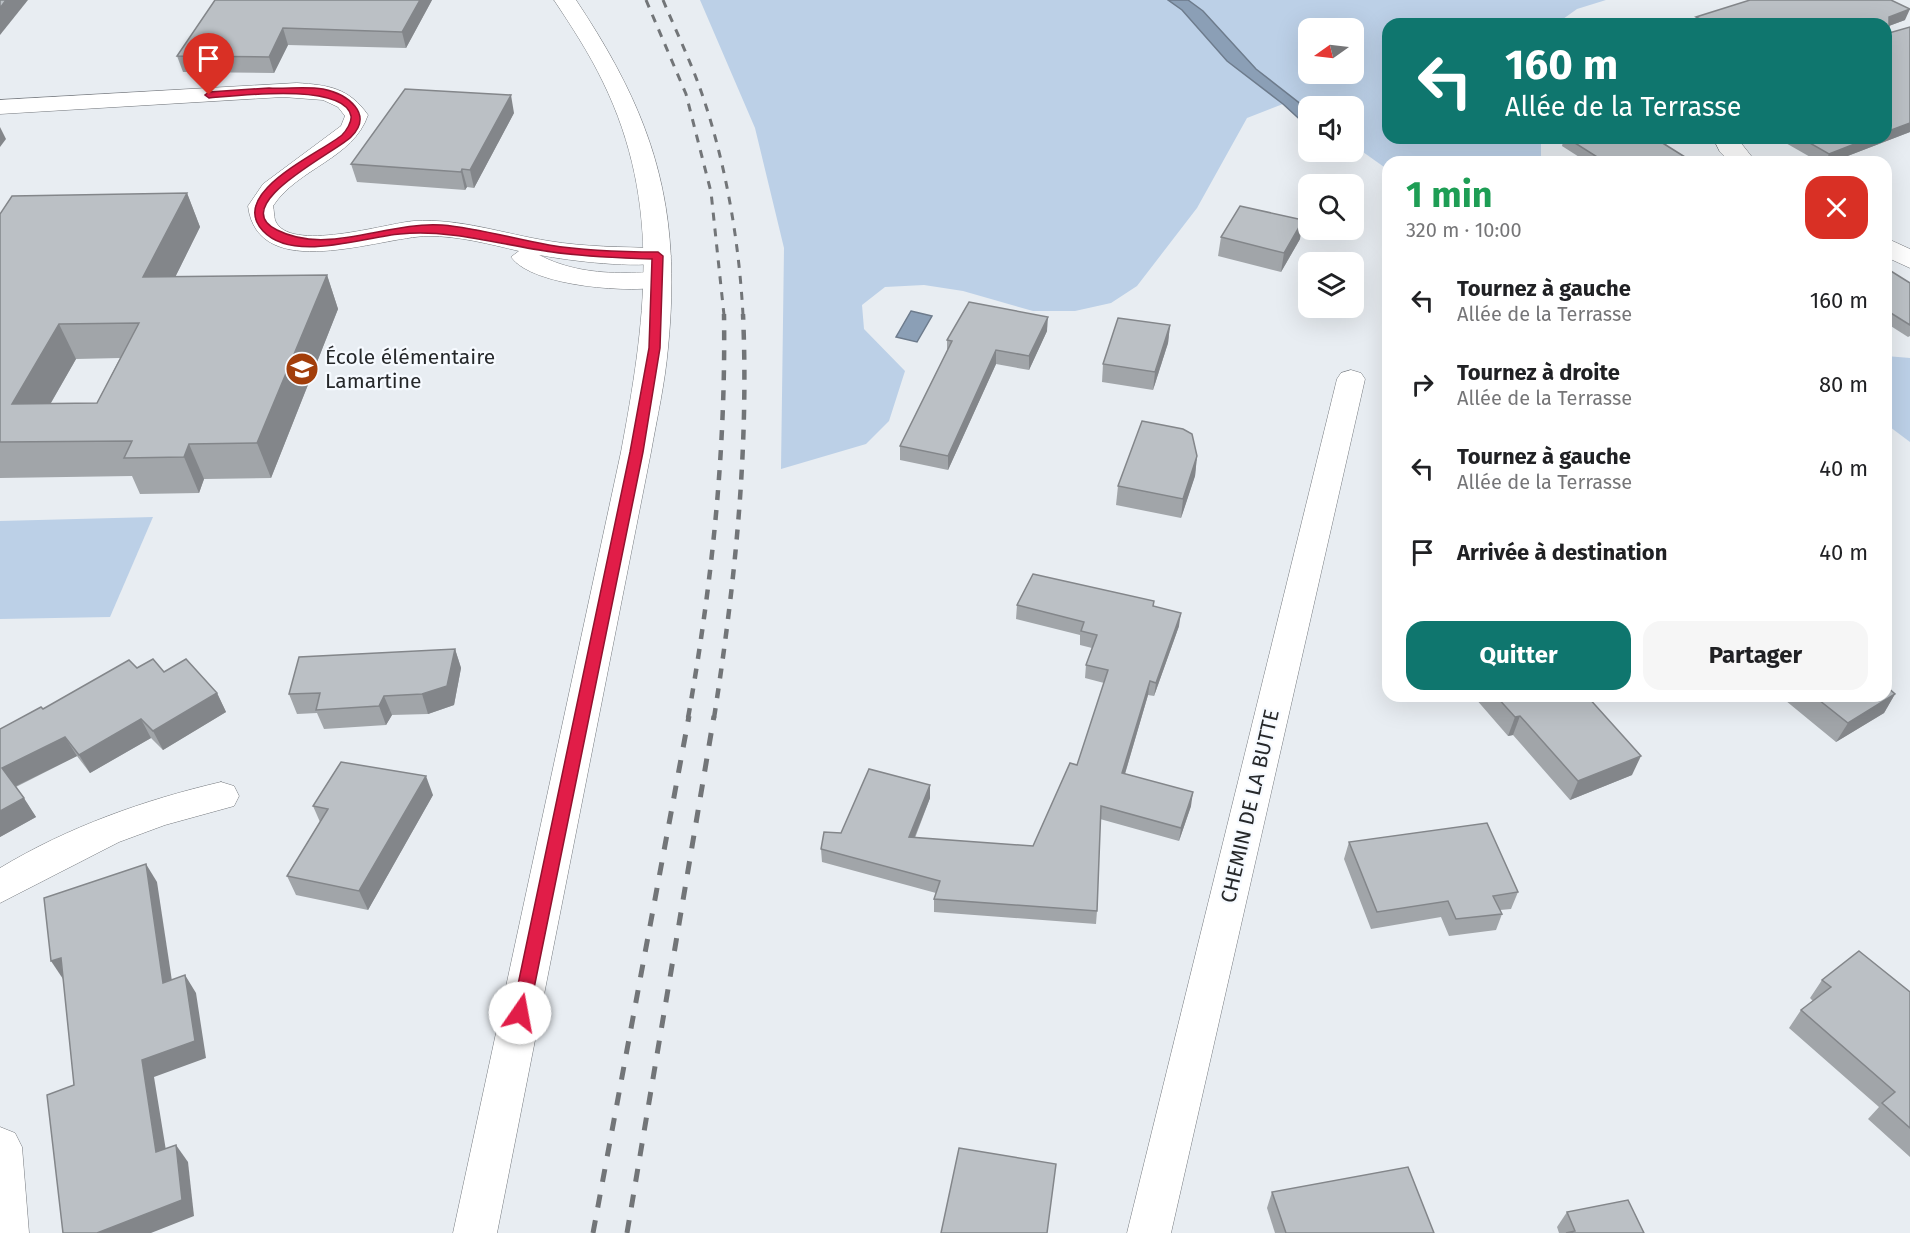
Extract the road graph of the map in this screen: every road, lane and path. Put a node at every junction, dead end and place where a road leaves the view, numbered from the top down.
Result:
1 (565, 0) edge
2 (0, 107) edge
3 (1728, 144) edge
4 (1738, 156) edge
5 (1892, 250) edge
6 (1910, 260) edge
7 (658, 268) junction
8 (1352, 379) dead end
9 (221, 796) dead end
10 (0, 887) edge
11 (0, 1147) edge
12 (7, 1233) edge
13 (475, 1233) edge
14 (1149, 1233) edge

1 - 7 street
2 - 7 street
3 - 4 street
5 - 6 street
7 - 13 street
8 - 14 street, CHEMIN DE LA BUTTE
9 - 10 street
11 - 12 street

